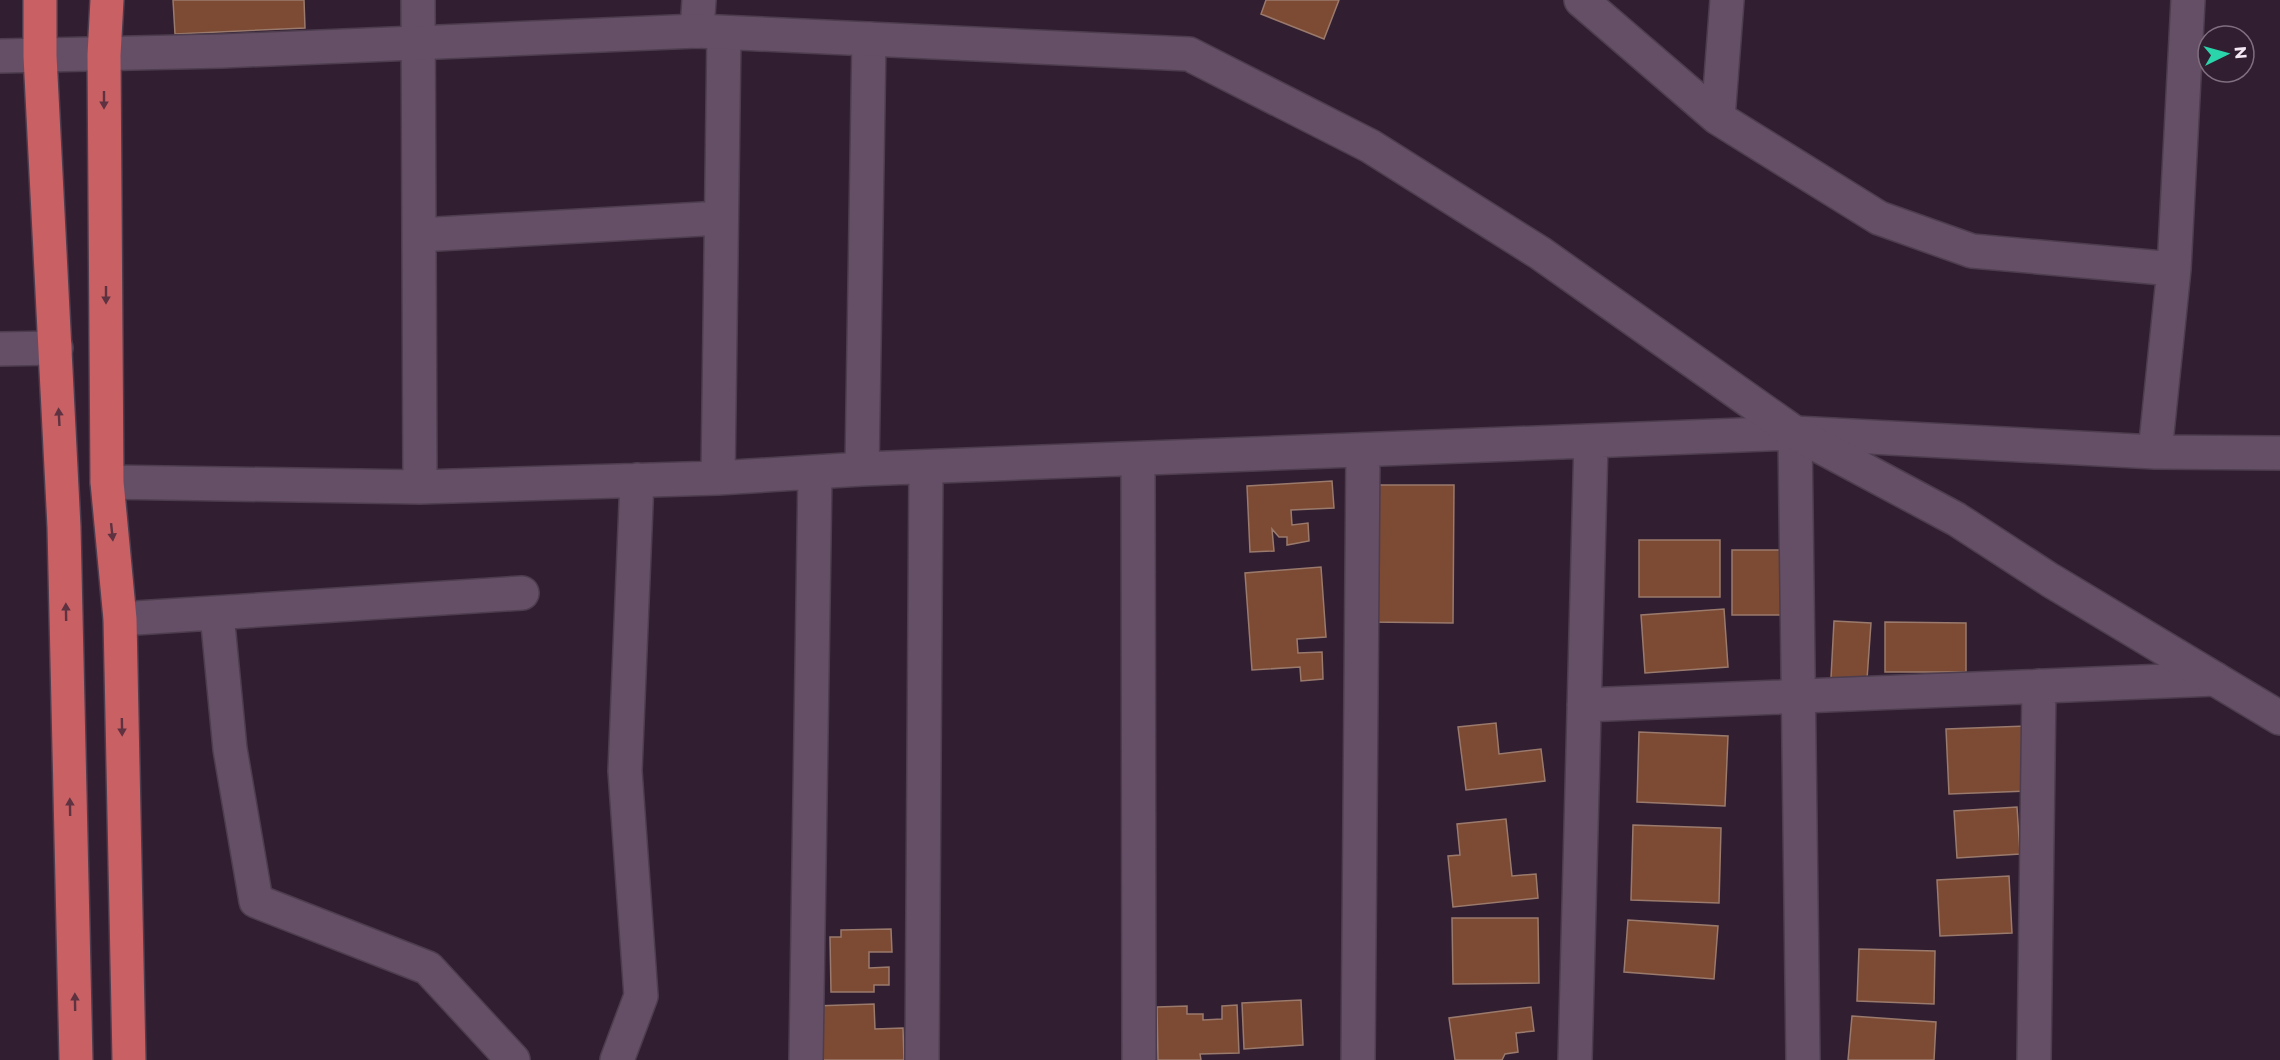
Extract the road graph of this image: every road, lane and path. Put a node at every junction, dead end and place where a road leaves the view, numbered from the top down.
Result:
1 (40, 0) edge
2 (107, 0) edge
3 (418, 0) edge
4 (1581, 0) edge
5 (1727, 0) edge
6 (2188, 0) edge
7 (706, 21) edge
8 (869, 39) junction
9 (418, 44) junction
10 (104, 55) junction
11 (0, 56) edge
12 (40, 56) junction
13 (1718, 118) junction
14 (721, 218) junction
15 (419, 235) junction
16 (2174, 269) junction
17 (56, 348) junction
18 (0, 349) edge
19 (1795, 433) junction
20 (1592, 441) junction
21 (1363, 451) junction
22 (2155, 452) junction
23 (2280, 453) edge
24 (1138, 459) junction
25 (926, 467) junction
26 (862, 469) junction
27 (815, 471) junction
28 (718, 478) junction
29 (637, 480) junction
30 (107, 482) junction
31 (420, 487) junction
32 (522, 593) dead end
33 (217, 614) junction
34 (120, 619) junction
35 (2215, 679) junction
36 (2039, 686) junction
37 (1798, 696) junction
38 (1584, 705) junction
39 (2280, 718) edge
40 (76, 1060) edge
41 (129, 1060) edge
42 (513, 1060) edge
43 (617, 1060) edge
44 (806, 1060) edge
45 (922, 1060) edge
46 (1139, 1060) edge
47 (1358, 1060) edge
48 (1575, 1060) edge
49 (1803, 1060) edge
50 (2034, 1060) edge

1 - 12 highway
2 - 10 highway
3 - 9 street
4 - 13 street
5 - 13 street
6 - 16 street
7 - 8 street
7 - 9 street
7 - 14 street
8 - 19 street
8 - 26 street
9 - 10 street
9 - 15 street
10 - 12 street
10 -> 30 highway
11 - 12 street
12 - 17 highway
13 - 16 street
14 - 15 street
14 - 28 street
15 - 31 street
16 - 22 street
17 - 18 street
40 -> 17 highway
19 - 20 street
19 - 22 street
19 - 35 street
19 - 37 street
20 - 21 street
20 - 38 street
21 - 24 street
21 - 47 street
22 - 23 street
24 - 25 street
24 - 46 street
25 - 26 street
25 - 45 street
26 - 27 street
27 - 28 street
27 - 44 street
28 - 29 street
29 - 31 street
29 - 43 street
30 - 31 street
30 -> 34 highway
32 - 33 street
33 - 34 street
33 - 42 street
34 -> 41 highway
35 - 36 street
35 - 39 street
36 - 37 street
36 - 50 street
37 - 38 street
37 - 49 street
38 - 48 street

